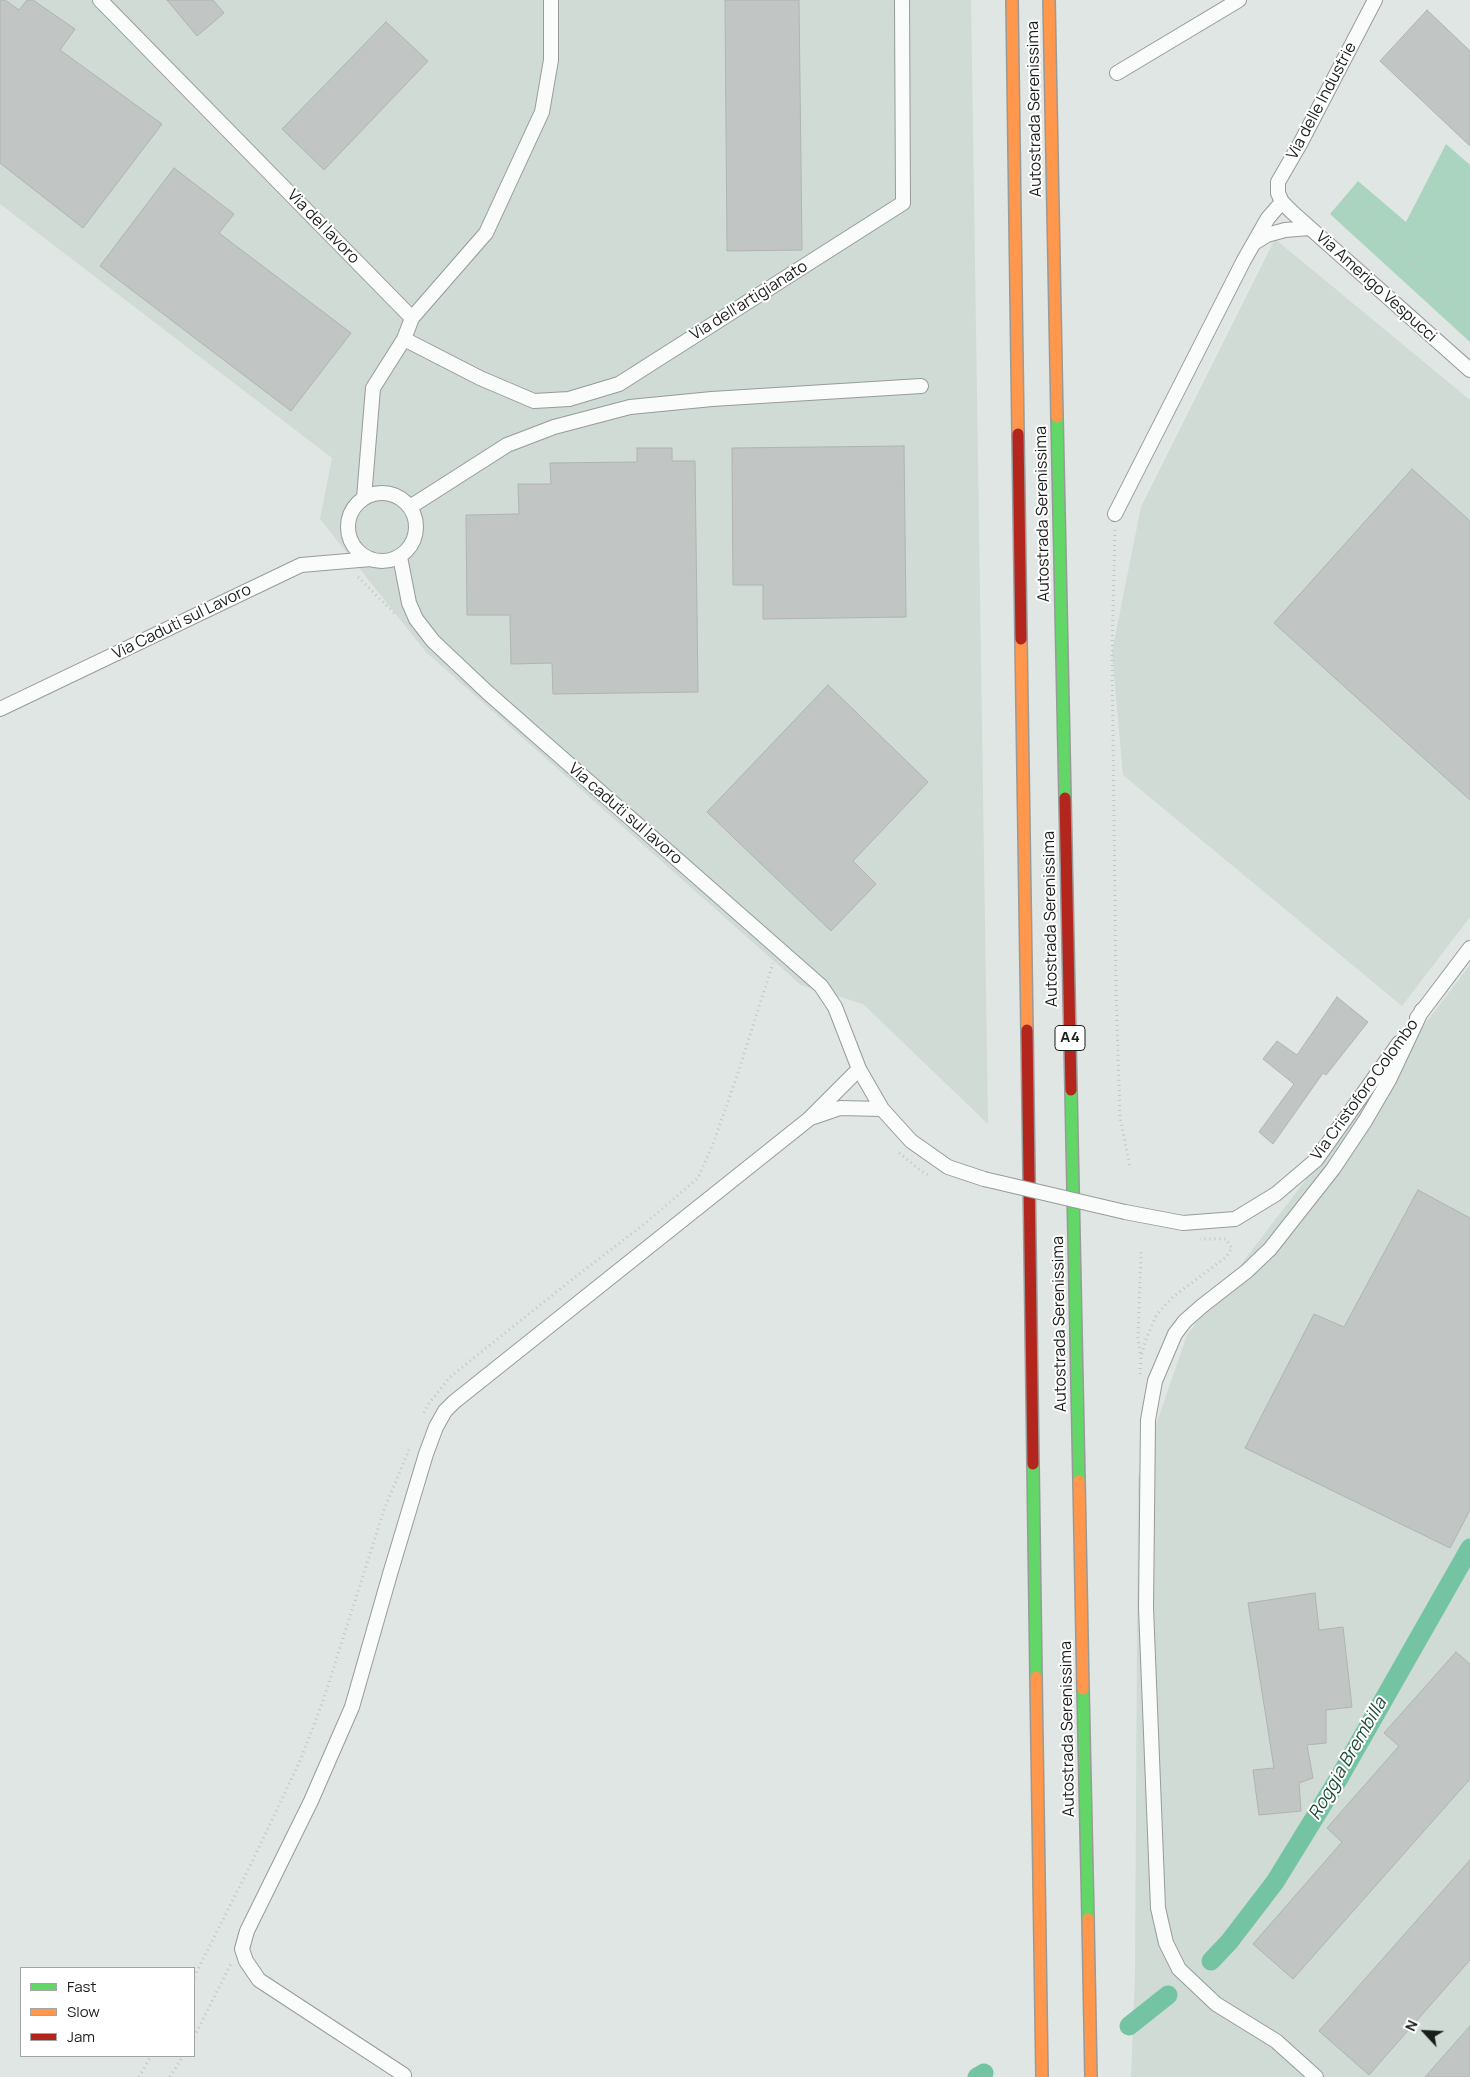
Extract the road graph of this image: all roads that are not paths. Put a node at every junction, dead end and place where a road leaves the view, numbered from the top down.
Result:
1 (100, 0) edge
2 (551, 0) edge
3 (902, 0) edge
4 (1012, 0) edge
5 (1049, 0) edge
6 (1240, 0) edge
7 (1375, 0) edge
8 (1117, 73) dead end
9 (1282, 202) junction
10 (1310, 228) junction
11 (1253, 244) junction
12 (412, 318) junction
13 (404, 339) junction
14 (1470, 370) edge
15 (921, 386) dead end
16 (364, 498) junction
17 (410, 507) junction
18 (1115, 514) road end
19 (400, 556) junction
20 (371, 559) junction
21 (0, 709) edge
22 (1470, 948) edge
23 (1422, 1010) junction
24 (859, 1069) junction
25 (882, 1110) junction
26 (809, 1119) junction
27 (984, 1179) joint
28 (404, 2075) dead end
29 (1042, 2077) edge
30 (1091, 2077) edge
31 (1316, 2077) edge

1 - 12 street, Via del lavoro
2 - 12 street
3 - 13 street, Via dell'artigianato
4 - 29 highway, Autostrada Serenissima
5 - 30 highway, Autostrada Serenissima / A4
6 - 8 street
7 - 9 street, Via delle Industrie
9 - 10 street, Via Amerigo Vespucci
9 - 11 street
10 - 11 street
10 - 14 street, Via Amerigo Vespucci
11 - 18 street
12 - 13 street
13 - 16 street
15 - 17 street
16 - 17 street
16 - 20 street
17 - 19 street
19 - 20 street, Via Caduti sul Lavoro
19 - 24 street, Via caduti sul lavoro
20 - 21 street, Via Caduti sul Lavoro
22 - 23 street, Via Cristoforo Colombo
23 - 27 street, Via Cristoforo Colombo, bridge
23 - 31 street
24 - 25 street, Via caduti sul lavoro
24 - 26 street
25 - 26 street
25 - 27 street, Via caduti sul lavoro
26 - 28 street

